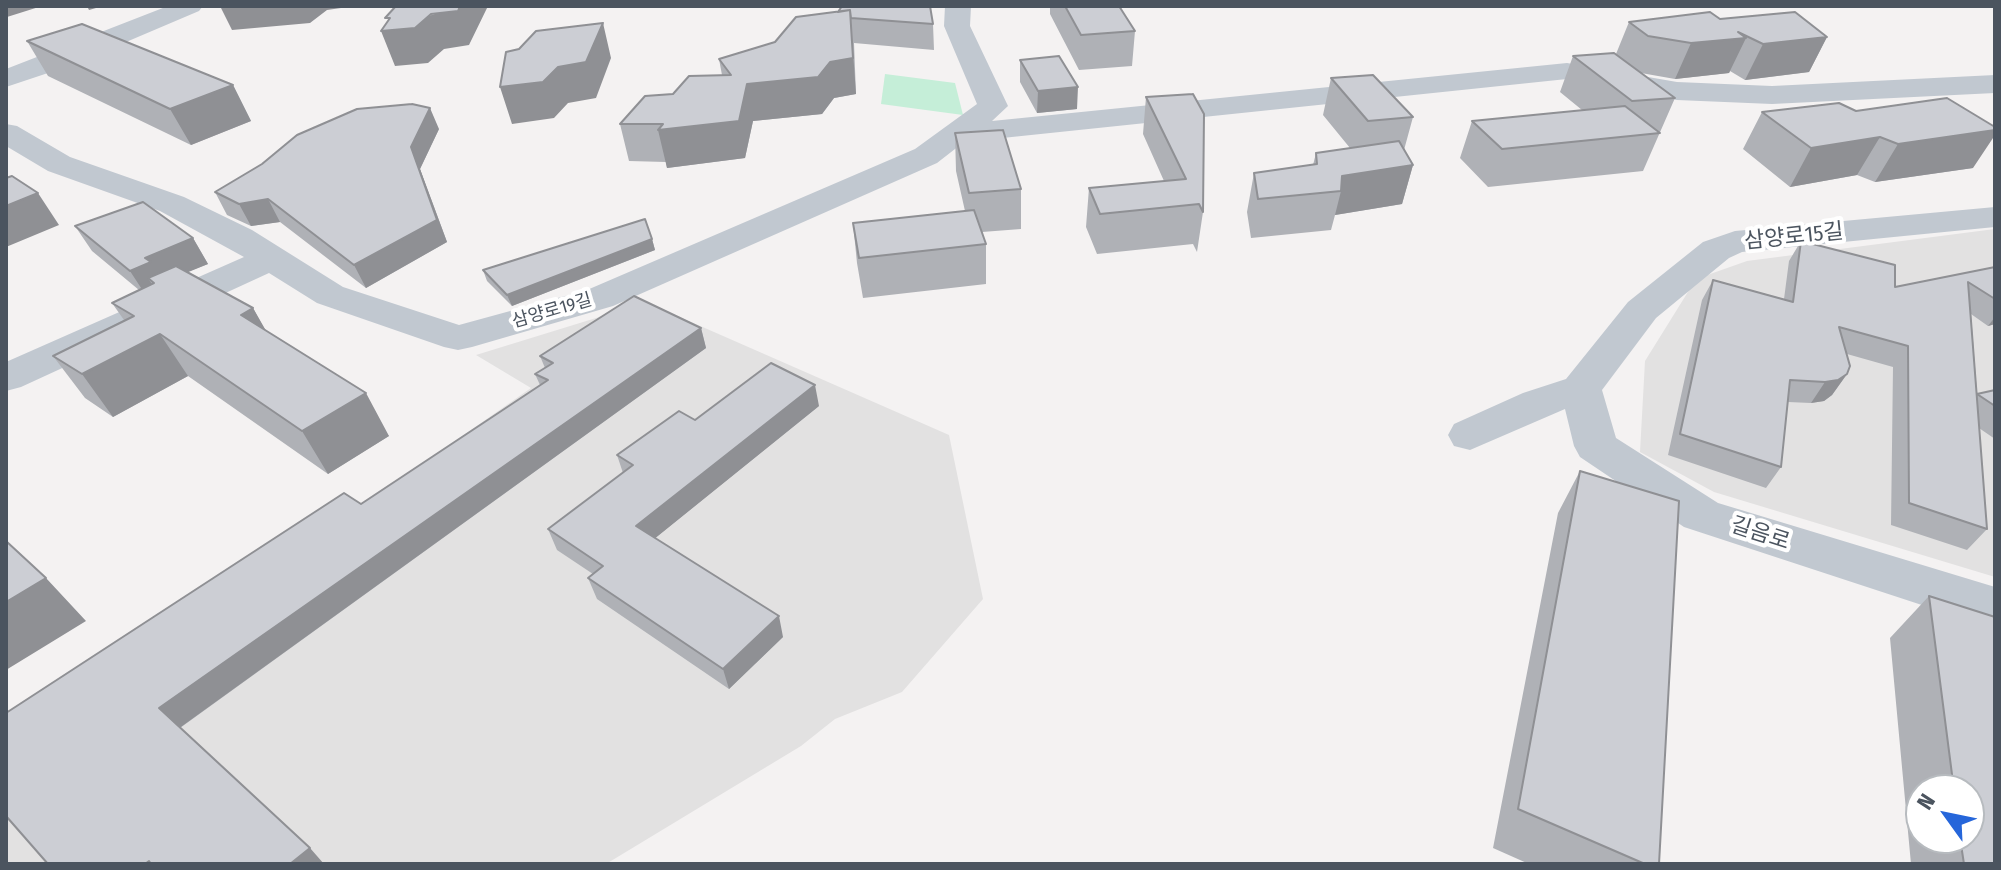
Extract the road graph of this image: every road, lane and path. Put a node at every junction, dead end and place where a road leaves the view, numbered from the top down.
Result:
1 (190, 6) edge
2 (958, 6) edge
3 (6, 78) edge
4 (1995, 84) edge
5 (6, 133) edge
6 (955, 134) junction
7 (1995, 217) edge
8 (271, 258) junction
9 (6, 378) edge
10 (1581, 389) junction
11 (1470, 435) dead end
12 (1995, 608) edge

1 - 3 street
2 - 6 street, 삼양로19길
4 - 6 street
5 - 8 street, 삼양로19길
6 - 8 street, 삼양로19길
7 - 10 street, 삼양로15길
8 - 9 street
10 - 11 street
10 - 12 street, 길음로

